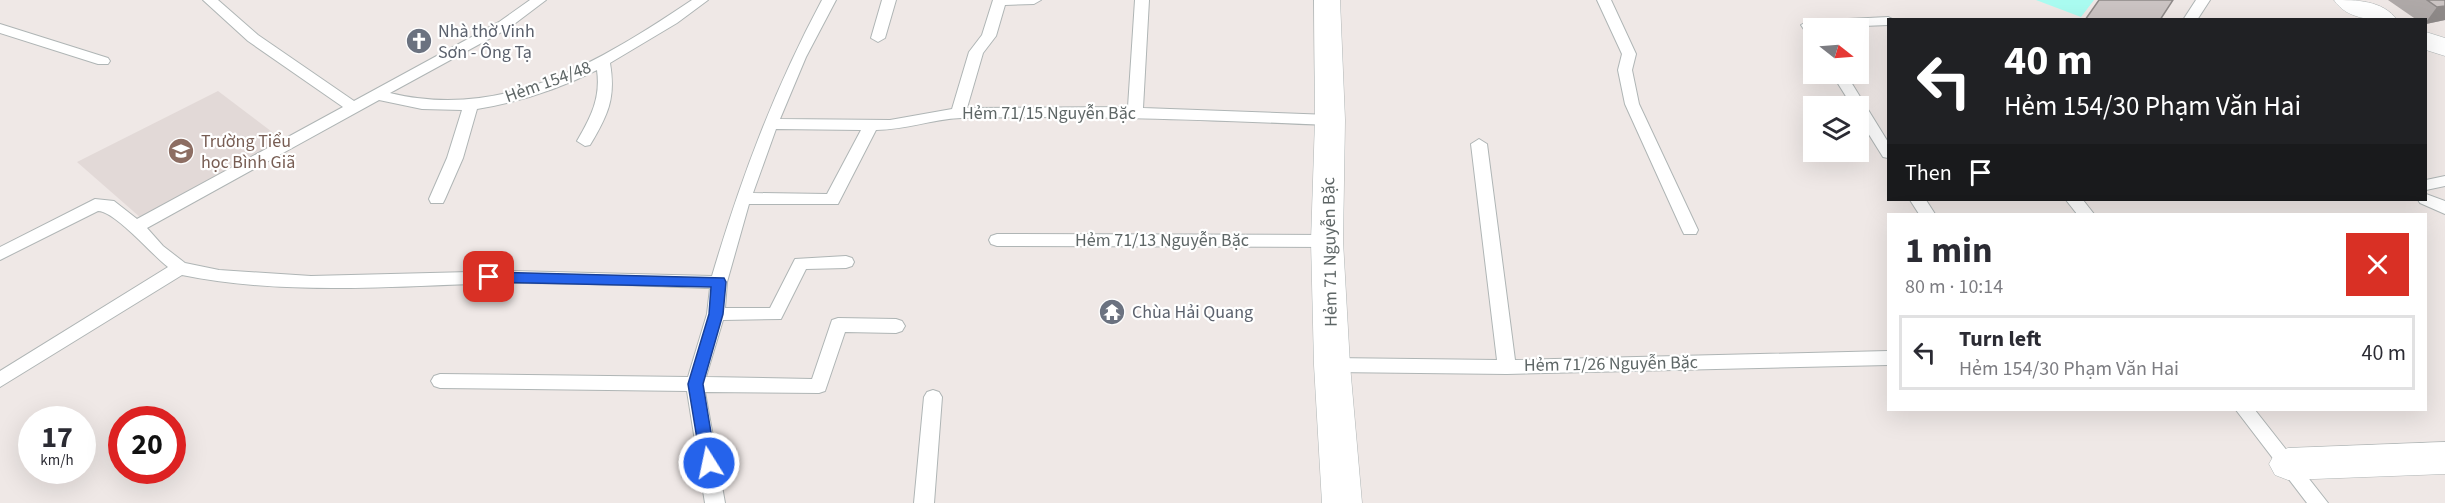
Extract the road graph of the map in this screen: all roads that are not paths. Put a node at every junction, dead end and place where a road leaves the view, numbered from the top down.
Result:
1 (210, 0) edge
2 (539, 0) edge
3 (701, 0) edge
4 (829, 0) edge
5 (889, 0) edge
6 (1034, 0) edge
7 (1142, 0) edge
8 (1327, 0) edge
9 (1604, 0) edge
10 (2203, 0) edge
11 (2347, 0) edge
12 (2191, 18) edge
13 (2380, 18) edge
14 (1887, 21) edge
15 (1869, 22) edge
16 (0, 28) edge
17 (878, 38) dead end
18 (2427, 41) edge
19 (2445, 46) edge
20 (103, 62) dead end
21 (603, 62) junction
22 (1845, 84) edge
23 (378, 95) junction
24 (471, 105) junction
25 (354, 108) junction
26 (1135, 112) junction
27 (958, 113) junction
28 (1330, 120) junction
29 (770, 124) junction
30 (871, 125) junction
31 (585, 141) dead end
32 (1479, 144) dead end
33 (1887, 151) edge
34 (2445, 181) edge
35 (2427, 185) edge
36 (743, 198) junction
37 (437, 199) dead end
38 (2427, 199) edge
39 (2075, 201) edge
40 (2445, 208) edge
41 (2085, 213) edge
42 (136, 227) junction
43 (1690, 230) dead end
44 (997, 240) dead end
45 (1328, 241) junction
46 (0, 254) edge
47 (846, 262) dead end
48 (180, 268) junction
49 (719, 282) junction
50 (716, 314) junction
51 (896, 326) dead end
52 (1887, 358) edge
53 (1332, 365) junction
54 (1507, 367) junction
55 (0, 380) edge
56 (440, 381) dead end
57 (695, 384) junction
58 (933, 397) dead end
59 (2246, 411) edge
60 (2445, 458) edge
61 (2288, 465) junction
62 (715, 503) edge
63 (924, 503) edge
64 (1342, 503) edge
65 (2318, 503) edge

1 - 25 lane
2 - 23 lane
3 - 21 lane, Hẻm 154/48
4 - 29 lane
5 - 17 lane
6 - 27 lane
7 - 26 lane
8 - 28 street, Hẻm 71 Nguyễn Bặc
9 - 43 lane
10 - 12 lane
11 - 13 street
14 - 15 lane
16 - 20 lane
18 - 19 street
21 - 24 lane, Hẻm 154/48
21 - 31 lane
22 - 33 lane
23 - 24 lane, Hẻm 154/48
23 - 25 lane
24 - 37 lane
25 - 42 lane
26 - 27 lane, Hẻm 71/15 Nguyễn Bặc
26 - 28 lane, Hẻm 71/15 Nguyễn Bặc
27 - 30 lane, Hẻm 71/15 Nguyễn Bặc
28 - 45 street, Hẻm 71 Nguyễn Bặc
29 - 30 lane, Hẻm 71/15 Nguyễn Bặc
29 - 36 lane
30 - 36 lane
32 - 54 lane
34 - 35 lane
36 - 49 lane
38 - 40 lane
39 - 41 lane
42 - 46 lane
42 - 48 lane
44 - 45 lane, Hẻm 71/13 Nguyễn Bặc
45 - 53 street, Hẻm 71 Nguyễn Bặc
47 - 50 lane
48 - 49 lane
48 - 55 lane
49 - 50 lane
50 - 57 lane
51 - 57 lane
52 - 54 lane, Hẻm 71/26 Nguyễn Bặc
53 - 54 lane, Hẻm 71/26 Nguyễn Bặc
53 - 64 street, Hẻm 71 Nguyễn Bặc
56 - 57 lane
57 - 62 lane
58 - 63 lane
59 - 61 lane
60 - 61 street
61 - 65 lane

